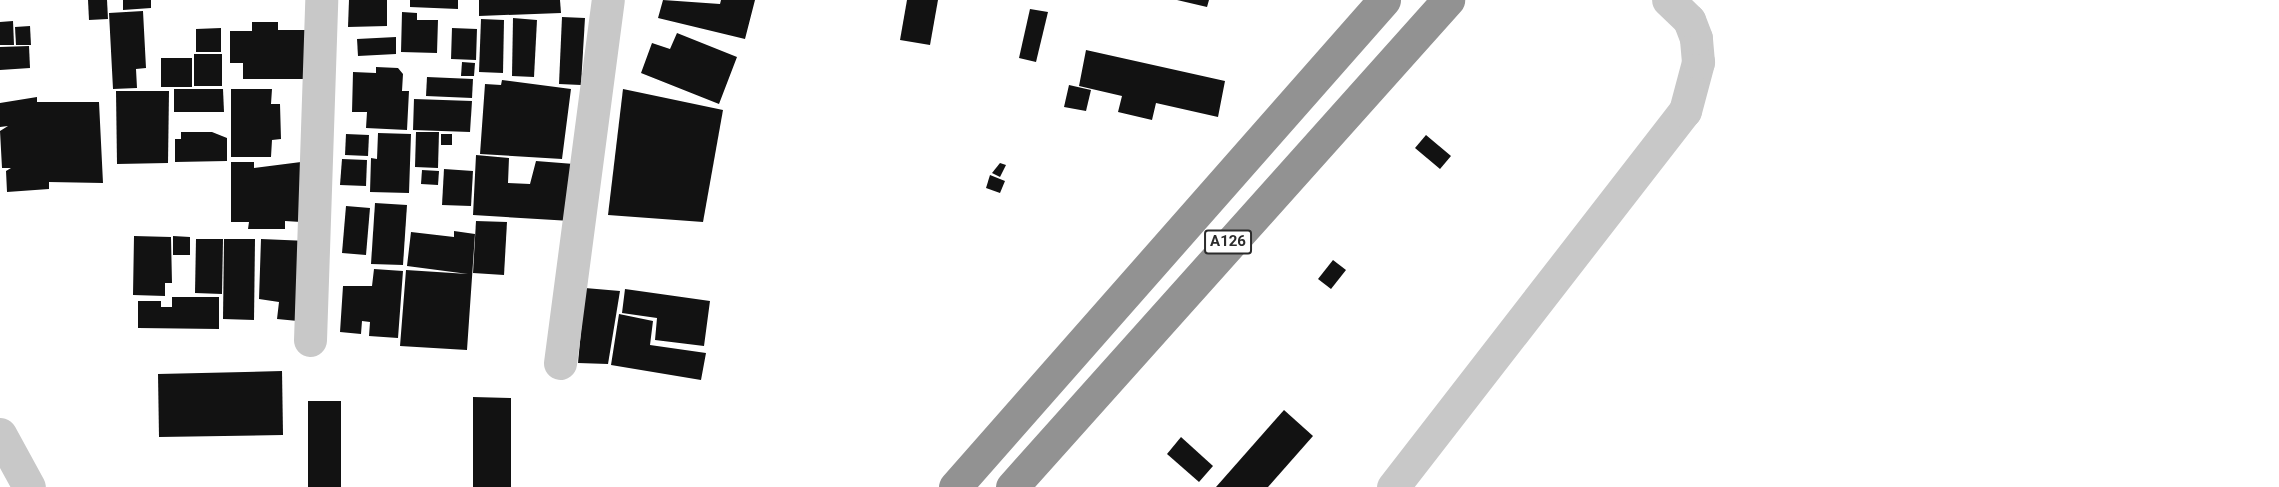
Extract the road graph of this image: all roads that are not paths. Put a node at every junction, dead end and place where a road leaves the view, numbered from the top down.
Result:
1 (321, 0) edge
2 (608, 0) edge
3 (1384, 0) edge
4 (1448, 0) edge
5 (1668, 0) edge
6 (310, 340) dead end
7 (560, 363) dead end
8 (0, 434) edge
9 (18, 485) edge
10 (955, 487) edge
11 (1012, 487) edge
12 (1393, 487) edge

1 - 6 street
2 - 7 street
3 - 10 highway, A126
4 - 11 highway, A126
5 - 12 street
8 - 9 street

